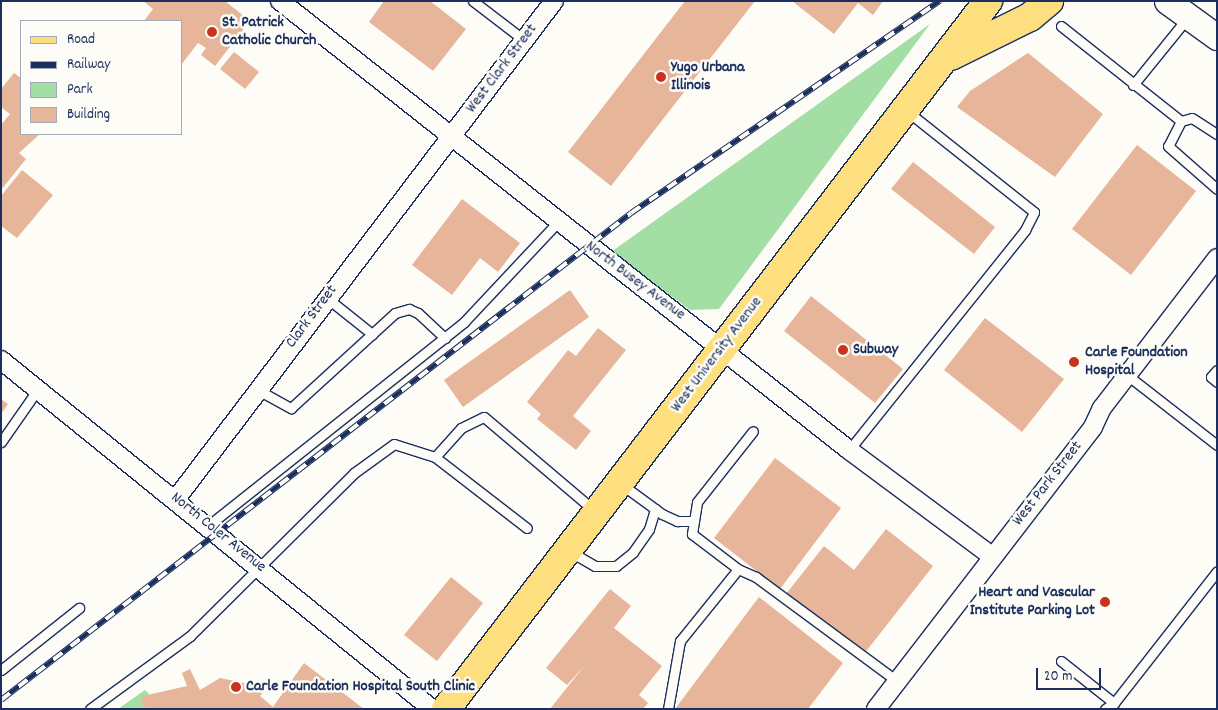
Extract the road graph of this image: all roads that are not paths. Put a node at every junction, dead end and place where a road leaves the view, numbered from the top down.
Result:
1 (280, 1) edge
2 (473, 1) edge
3 (554, 1) edge
4 (988, 1) edge
5 (1049, 1) edge
6 (1167, 1) edge
7 (1188, 16) junction
8 (1060, 26) dead end
9 (1217, 37) edge
10 (524, 40) junction
11 (945, 59) junction
12 (1133, 85) junction
13 (904, 110) junction
14 (1181, 121) junction
15 (1217, 134) edge
16 (450, 136) junction
17 (1217, 189) edge
18 (559, 221) junction
19 (1217, 258) edge
20 (327, 297) junction
21 (372, 334) junction
22 (445, 338) junction
23 (722, 348) junction
24 (1, 360) edge
25 (1217, 370) edge
26 (1127, 375) junction
27 (1217, 382) edge
28 (38, 389) junction
29 (258, 390) junction
30 (753, 431) dead end
31 (1, 442) edge
32 (1217, 444) edge
33 (849, 450) junction
34 (435, 457) junction
35 (619, 483) junction
36 (176, 499) junction
37 (655, 509) junction
38 (597, 512) junction
39 (691, 521) junction
40 (209, 525) junction
41 (527, 528) dead end
42 (568, 551) junction
43 (993, 557) junction
44 (260, 567) junction
45 (738, 570) junction
46 (1217, 571) edge
47 (80, 608) dead end
48 (1060, 662) dead end
49 (1, 670) edge
50 (897, 682) junction
51 (1113, 706) edge
52 (90, 709) edge
53 (432, 709) edge
54 (446, 709) edge
55 (668, 709) edge
56 (876, 709) edge
57 (1104, 709) edge

1 - 16 street, North Busey Avenue
2 - 10 lane
3 - 10 street, West Clark Street
4 - 11 main road, West University Avenue
5 - 11 main road
6 - 7 main road
7 - 9 main road
7 - 12 lane
8 - 12 lane
10 - 16 street, West Clark Street
11 - 13 main road, West University Avenue
12 - 14 lane
13 - 23 main road, West University Avenue
13 - 33 lane
14 - 15 lane
14 - 17 lane
16 - 18 street, North Busey Avenue
16 - 20 street, Clark Street
18 - 22 lane
18 - 23 street, North Busey Avenue
19 - 26 street, West Park Street
20 - 21 lane
20 - 29 street, Clark Street
21 - 22 lane
21 - 29 lane
22 - 40 lane
23 - 33 street, North Busey Avenue
23 - 35 main road, West University Avenue
24 - 28 street, North Coler Avenue
25 - 27 lane
26 - 32 lane
26 - 43 street, West Park Street
28 - 31 lane
28 - 36 street, North Coler Avenue
29 - 36 street, Clark Street
30 - 39 lane
33 - 43 street, North Busey Avenue
34 - 38 lane
34 - 41 lane
34 - 44 lane
35 - 37 lane
35 - 38 main road, West University Avenue
36 - 40 street, North Coler Avenue
37 - 39 lane
37 - 42 lane
38 - 42 main road, West University Avenue
39 - 45 lane
40 - 44 street, North Coler Avenue
42 - 54 main road, West University Avenue
43 - 50 street, West Park Street
44 - 52 lane
44 - 53 street, North Coler Avenue
45 - 50 lane
45 - 55 lane
46 - 51 lane
47 - 49 lane
48 - 51 lane
50 - 56 street, West Park Street
51 - 57 lane

